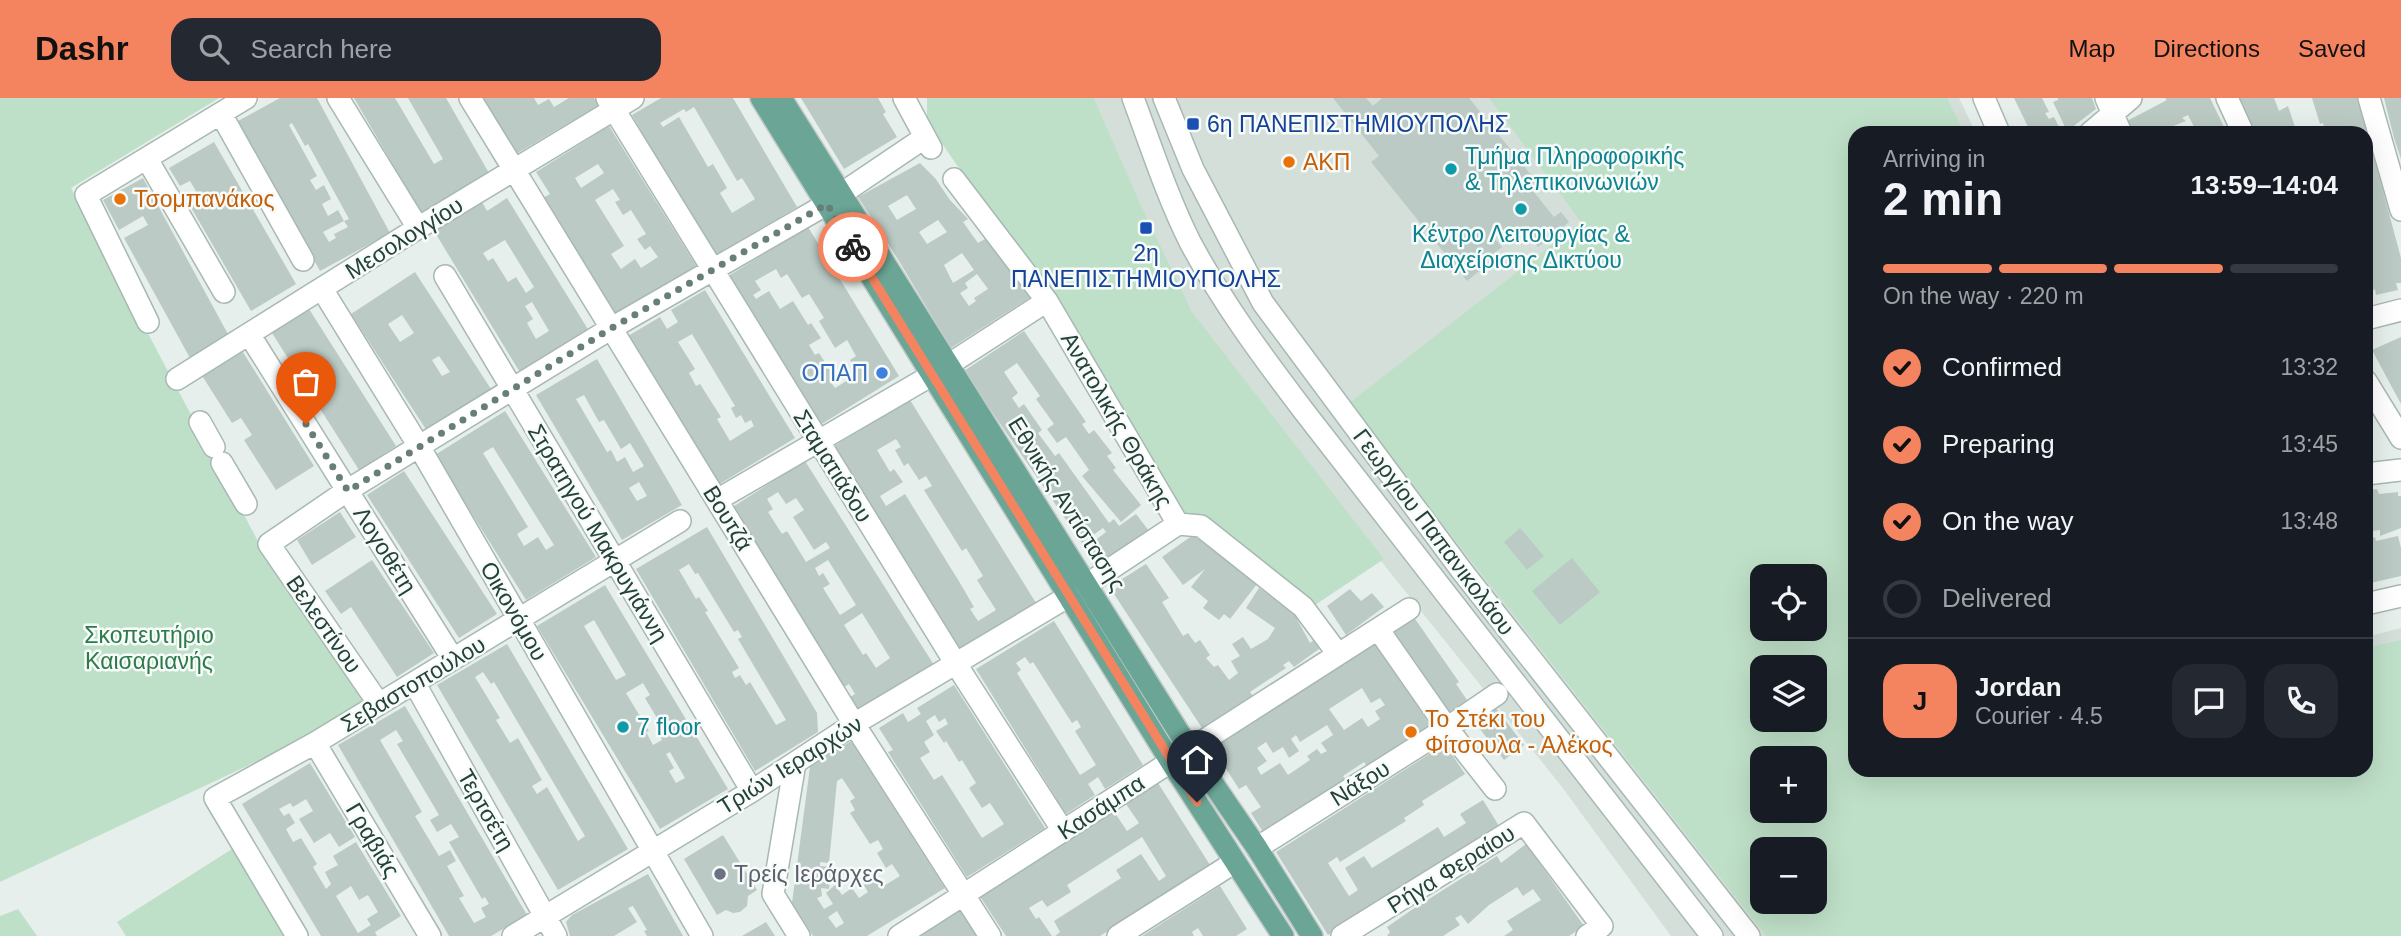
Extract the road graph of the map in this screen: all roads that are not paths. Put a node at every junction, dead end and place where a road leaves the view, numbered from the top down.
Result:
1 (247, 98) edge
2 (338, 98) edge
3 (470, 98) edge
4 (633, 98) edge
5 (761, 98) edge
6 (781, 98) edge
7 (904, 98) edge
8 (1133, 98) edge
9 (1164, 98) edge
10 (1984, 98) edge
11 (2131, 98) edge
12 (2227, 98) edge
13 (2369, 98) edge
14 (610, 104) edge
15 (2109, 106) edge
16 (221, 114) junction
17 (1996, 126) edge
18 (2095, 126) edge
19 (2118, 126) edge
20 (2240, 126) edge
21 (147, 159) junction
22 (513, 171) junction
23 (954, 179) dead end
24 (834, 199) junction
25 (2401, 210) edge
26 (418, 228) junction
27 (303, 260) dead end
28 (711, 269) junction
29 (445, 276) dead end
30 (321, 289) junction
31 (224, 292) dead end
32 (1047, 301) junction
33 (2401, 310) edge
34 (2373, 317) edge
35 (148, 321) dead end
36 (610, 329) junction
37 (248, 334) junction
38 (940, 370) junction
39 (177, 379) dead end
40 (513, 390) junction
41 (2373, 392) edge
42 (200, 422) dead end
43 (2401, 438) edge
44 (818, 442) junction
45 (419, 448) junction
46 (2401, 470) edge
47 (2373, 473) edge
48 (348, 491) junction
49 (717, 500) junction
50 (246, 504) dead end
51 (680, 521) dead end
52 (1178, 524) junction
53 (615, 561) junction
54 (1078, 590) junction
55 (2401, 596) edge
56 (2373, 602) edge
57 (1409, 609) dead end
58 (519, 620) junction
59 (1378, 628) junction
60 (1338, 654) junction
61 (453, 659) junction
62 (956, 664) junction
63 (415, 684) junction
64 (1497, 694) dead end
65 (379, 704) junction
66 (854, 724) junction
67 (1447, 728) junction
68 (315, 743) junction
69 (1190, 750) junction
70 (1171, 762) junction
71 (795, 763) junction
72 (1495, 789) dead end
73 (752, 791) junction
74 (1063, 831) junction
75 (1257, 848) junction
76 (653, 851) junction
77 (1235, 862) junction
78 (964, 895) junction
79 (547, 916) junction
80 (1595, 931) edge
81 (297, 936) edge
82 (430, 936) edge
83 (513, 936) edge
84 (556, 936) edge
85 (702, 936) edge
86 (799, 936) edge
87 (899, 936) edge
88 (990, 936) edge
89 (1118, 936) edge
90 (1283, 936) edge
91 (1312, 936) edge
92 (1342, 936) edge
93 (1712, 936) edge
94 (1749, 936) edge

1 - 16 street
2 - 26 street
3 - 22 street, Βουτζά
4 - 14 street, Μεσολογγίου
5 - 24 main road, Εθνικής Αντίστασης
6 - 24 main road, Εθνικής Αντίστασης
7 - 24 street
8 - 93 street, Γεωργίου Παπανικολάου
9 - 94 street, Γεωργίου Παπανικολάου
10 - 17 street
11 - 15 street
12 - 20 street
13 - 25 street
14 - 22 street, Μεσολογγίου
14 - 28 street, Σταματιάδου
15 - 18 street
15 - 19 street
16 - 21 street
16 - 27 street
21 - 31 street
21 - 35 street
22 - 26 street, Μεσολογγίου
22 - 36 street, Βουτζά
23 - 32 street, Ανατολικής Θράκης
24 - 28 street
24 - 38 main road, Εθνικής Αντίστασης
26 - 30 street, Μεσολογγίου
28 - 36 street
28 - 44 street, Σταματιάδου
29 - 40 street, Στρατηγού Μακρυγιάννη
30 - 37 street, Μεσολογγίου
30 - 45 street, Οικονόμου
32 - 38 street
32 - 52 street, Ανατολικής Θράκης
33 - 34 street
36 - 40 street
36 - 49 street, Βουτζά
37 - 39 street, Μεσολογγίου
37 - 48 street, Λογοθέτη
38 - 44 street
38 - 54 main road, Εθνικής Αντίστασης
40 - 45 street
40 - 53 street, Στρατηγού Μακρυγιάννη
41 - 43 street
42 - 50 street
44 - 49 street
44 - 62 street, Σταματιάδου
45 - 48 street
45 - 58 street, Οικονόμου
46 - 47 street
48 - 61 street, Λογοθέτη
48 - 65 street, Βελεστίνου
49 - 66 street, Βουτζά
51 - 53 street, Σεβαστοπούλου
52 - 54 street, Τριών Ιεραρχών
52 - 60 street, Ανατολικής Θράκης
53 - 58 street, Σεβαστοπούλου
53 - 73 street, Στρατηγού Μακρυγιάννη
54 - 62 street, Τριών Ιεραρχών
54 - 69 main road, Εθνικής Αντίστασης
54 - 70 main road, Εθνικής Αντίστασης
55 - 56 street
57 - 59 street, Κασάμπα
58 - 61 street, Σεβαστοπούλου
58 - 76 street, Οικονόμου
59 - 60 street, Κασάμπα
59 - 67 street
60 - 69 street, Κασάμπα
61 - 63 street, Σεβαστοπούλου
62 - 66 street, Τριών Ιεραρχών
62 - 74 street, Σταματιάδου
63 - 65 street, Σεβαστοπούλου
63 - 79 street, Τερτσέτη
64 - 67 street, Νάξου
65 - 68 street, Σεβαστοπούλου
66 - 71 street, Τριών Ιεραρχών
66 - 78 street, Βουτζά
67 - 72 street
67 - 75 street, Νάξου
68 - 81 street, Σεβαστοπούλου
68 - 82 street, Γραβιάς
69 - 70 street, Κασάμπα
69 - 75 main road, Εθνικής Αντίστασης
70 - 74 street, Κασάμπα
70 - 77 main road, Εθνικής Αντίστασης
71 - 73 street, Τριών Ιεραρχών
71 - 86 street
73 - 76 street, Τριών Ιεραρχών
74 - 78 street, Κασάμπα
75 - 91 main road, Εθνικής Αντίστασης
76 - 79 street, Τριών Ιεραρχών
76 - 85 street, Οικονόμου
77 - 89 street
77 - 90 main road, Εθνικής Αντίστασης
78 - 87 street, Κασάμπα
78 - 88 street, Βουτζά
79 - 83 street, Τριών Ιεραρχών
79 - 84 street, Τερτσέτη
80 - 92 street, Ρήγα Φεραίου

